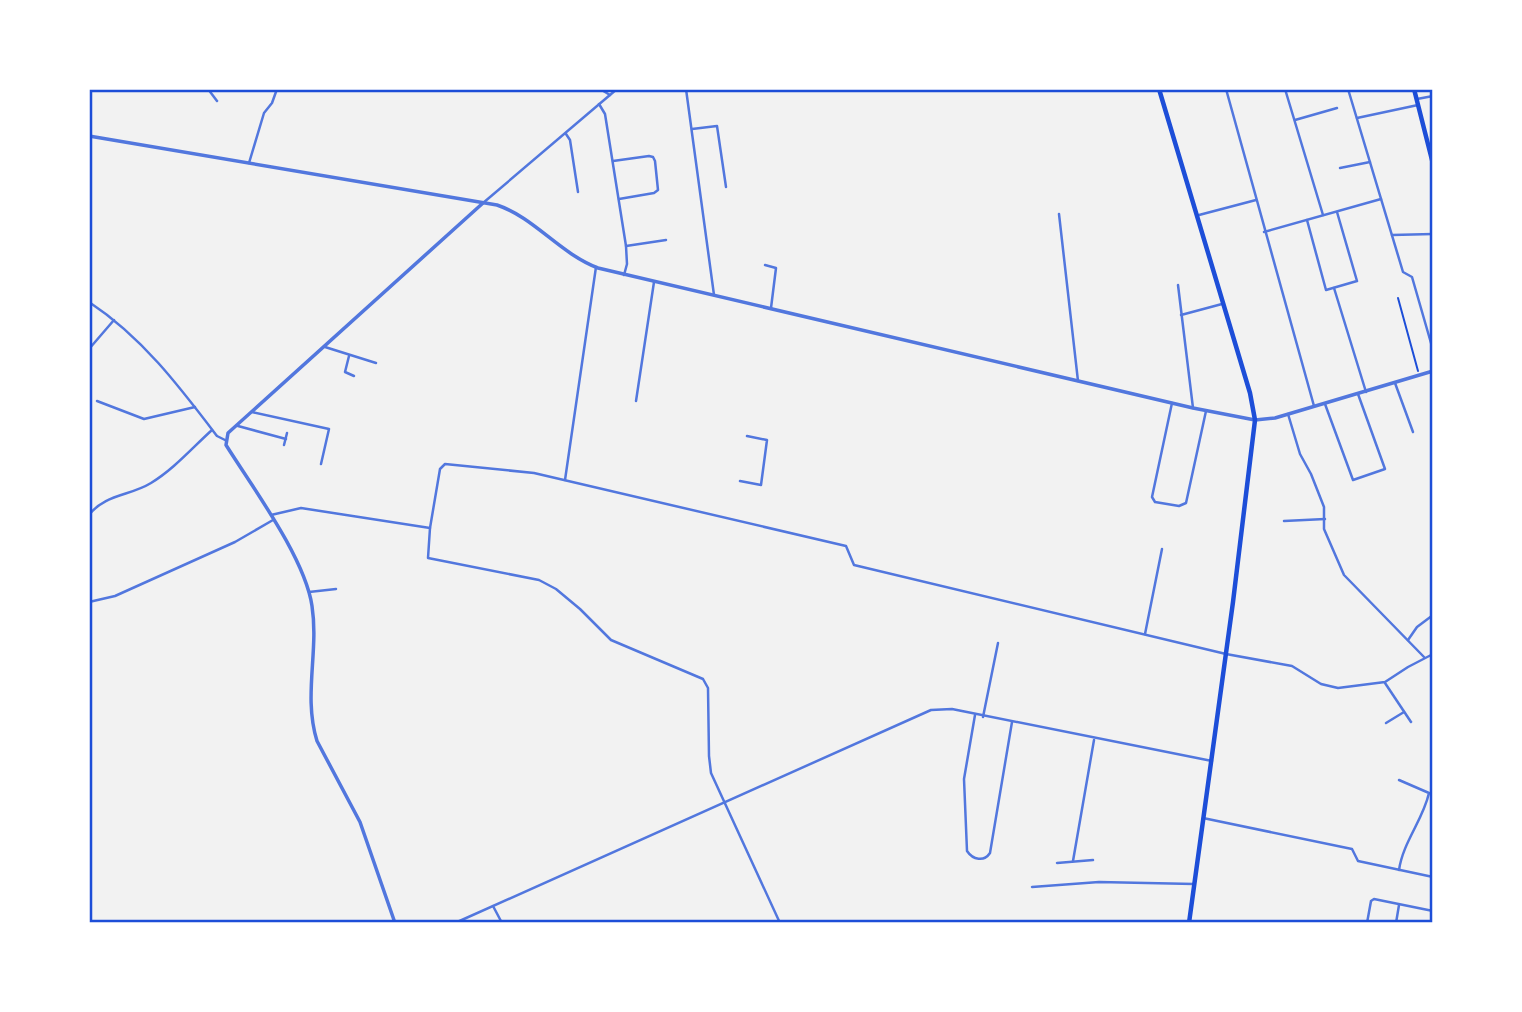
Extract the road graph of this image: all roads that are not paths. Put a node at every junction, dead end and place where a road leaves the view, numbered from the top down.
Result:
1 (208, 89) edge
2 (276, 89) edge
3 (600, 89) edge
4 (617, 89) edge
5 (686, 89) edge
6 (1159, 89) edge
7 (1226, 89) edge
8 (1285, 89) edge
9 (1348, 89) edge
10 (1414, 89) edge
11 (610, 96) junction
12 (1433, 96) edge
13 (217, 101) dead end
14 (1417, 102) junction
15 (600, 104) junction
16 (1337, 108) dead end
17 (1357, 118) junction
18 (1295, 120) junction
19 (692, 129) junction
20 (566, 134) junction
21 (89, 136) edge
22 (613, 161) junction
23 (1370, 162) junction
24 (249, 163) junction
25 (1433, 164) edge
26 (1340, 168) dead end
27 (726, 187) dead end
28 (578, 192) dead end
29 (618, 199) junction
30 (1381, 199) junction
31 (1256, 200) junction
32 (482, 203) junction
33 (1337, 212) junction
34 (1059, 214) dead end
35 (1324, 215) junction
36 (1197, 216) junction
37 (1307, 220) junction
38 (1264, 232) junction
39 (1392, 234) junction
40 (1433, 234) edge
41 (666, 240) dead end
42 (626, 246) junction
43 (765, 265) dead end
44 (596, 267) junction
45 (624, 275) junction
46 (654, 282) junction
47 (1178, 285) dead end
48 (1334, 288) junction
49 (715, 295) junction
50 (89, 302) edge
51 (1223, 303) junction
52 (771, 308) junction
53 (1181, 315) junction
54 (114, 320) junction
55 (1433, 326) edge
56 (1426, 328) junction
57 (325, 347) junction
58 (89, 349) edge
59 (1433, 350) edge
60 (349, 356) junction
61 (376, 363) dead end
62 (1433, 371) edge
63 (354, 376) dead end
64 (1079, 381) junction
65 (1395, 383) junction
66 (1366, 392) junction
67 (1358, 394) junction
68 (97, 401) dead end
69 (636, 401) dead end
70 (1172, 403) junction
71 (1325, 404) junction
72 (195, 407) junction
73 (1314, 407) junction
74 (1193, 408) junction
75 (1206, 411) junction
76 (252, 412) junction
77 (1288, 414) junction
78 (1255, 420) junction
79 (237, 426) junction
80 (212, 430) junction
81 (1413, 432) dead end
82 (287, 433) dead end
83 (747, 436) dead end
84 (286, 439) junction
85 (225, 440) junction
86 (284, 445) dead end
87 (321, 464) dead end
88 (565, 480) junction
89 (740, 481) dead end
90 (89, 515) edge
91 (271, 518) junction
92 (1325, 519) junction
93 (1284, 521) dead end
94 (430, 528) junction
95 (1162, 549) dead end
96 (336, 589) dead end
97 (309, 592) junction
98 (89, 601) edge
99 (1433, 615) edge
100 (1145, 634) junction
101 (1408, 640) junction
102 (998, 643) dead end
103 (1226, 654) junction
104 (1433, 654) edge
105 (1425, 658) junction
106 (1385, 682) junction
107 (1404, 712) junction
108 (975, 715) junction
109 (983, 717) junction
110 (1012, 722) junction
111 (1410, 722) dead end
112 (1386, 723) dead end
113 (1094, 739) junction
114 (1212, 761) junction
115 (1399, 780) dead end
116 (725, 804) junction
117 (1427, 804) junction
118 (1433, 806) edge
119 (1203, 818) junction
120 (1093, 860) dead end
121 (1073, 861) junction
122 (1058, 863) dead end
123 (1399, 870) junction
124 (1433, 877) edge
125 (1194, 884) junction
126 (1032, 887) dead end
127 (1399, 904) junction
128 (493, 906) junction
129 (1433, 911) edge
130 (395, 923) edge
131 (455, 923) edge
132 (502, 923) edge
133 (780, 923) edge
134 (1189, 923) edge
135 (1367, 923) edge
136 (1396, 923) edge

1 - 13 street
2 - 24 street
3 - 11 street
4 - 11 street
5 - 19 street
6 - 36 main road
7 - 31 street
8 - 18 street
9 - 17 street
10 - 14 main road
11 - 15 street
12 - 14 street
14 - 17 street
14 - 25 main road
15 - 20 street
15 - 22 street
16 - 18 street
17 - 23 street
18 - 35 street
19 - 27 street
19 - 49 street
20 - 28 street
20 - 32 street
21 - 24 street
22 - 29 street
22 - 29 street
23 - 26 street
23 - 30 street
24 - 32 street
29 - 42 street
30 - 33 street
30 - 39 street
31 - 36 street
31 - 38 street
32 - 44 street
32 - 57 street
33 - 35 street
33 - 48 street
34 - 64 street
35 - 37 street
36 - 51 main road
37 - 38 street
37 - 48 street
38 - 73 street
39 - 40 street
39 - 56 street
41 - 42 street
42 - 45 street
43 - 52 street
44 - 45 street
44 - 88 street
45 - 46 street
46 - 49 street
46 - 69 street
47 - 53 street
48 - 66 street
49 - 52 street
50 - 54 street
51 - 53 street
51 - 78 main road
52 - 64 street
53 - 74 street
54 - 58 street
54 - 72 street
55 - 56 street
56 - 59 street
57 - 60 street
57 - 76 street
60 - 61 street
60 - 63 street
62 - 65 street
64 - 70 street
65 - 66 street
65 - 81 street
66 - 67 street
67 - 71 street
67 - 71 street
68 - 72 street
70 - 74 street
70 - 75 street
71 - 73 street
72 - 80 street
73 - 77 street
74 - 75 street
75 - 78 street
76 - 79 street
76 - 87 street
77 - 78 street
77 - 92 street
78 - 103 main road
79 - 84 street
79 - 85 street
80 - 85 street
80 - 90 street
82 - 84 street
83 - 89 street
84 - 86 street
85 - 91 street
88 - 94 street
88 - 100 street
91 - 94 street
91 - 97 street
91 - 98 street
92 - 93 street
92 - 101 street
94 - 116 street
95 - 100 street
96 - 97 street
97 - 130 street
99 - 101 street
100 - 103 street
101 - 105 street
102 - 109 street
103 - 106 street
103 - 114 main road
104 - 105 street
105 - 106 street
106 - 107 street
107 - 111 street
107 - 112 street
108 - 109 street
108 - 110 street
108 - 116 street
109 - 110 street
110 - 113 street
113 - 114 street
113 - 121 street
114 - 119 main road
115 - 117 street
116 - 128 street
116 - 133 street
117 - 118 street
117 - 123 street
119 - 123 street
119 - 125 main road
120 - 121 street
121 - 122 street
123 - 124 street
125 - 126 street
125 - 134 main road
127 - 129 street
127 - 135 street
127 - 136 street
128 - 131 street
128 - 132 street

